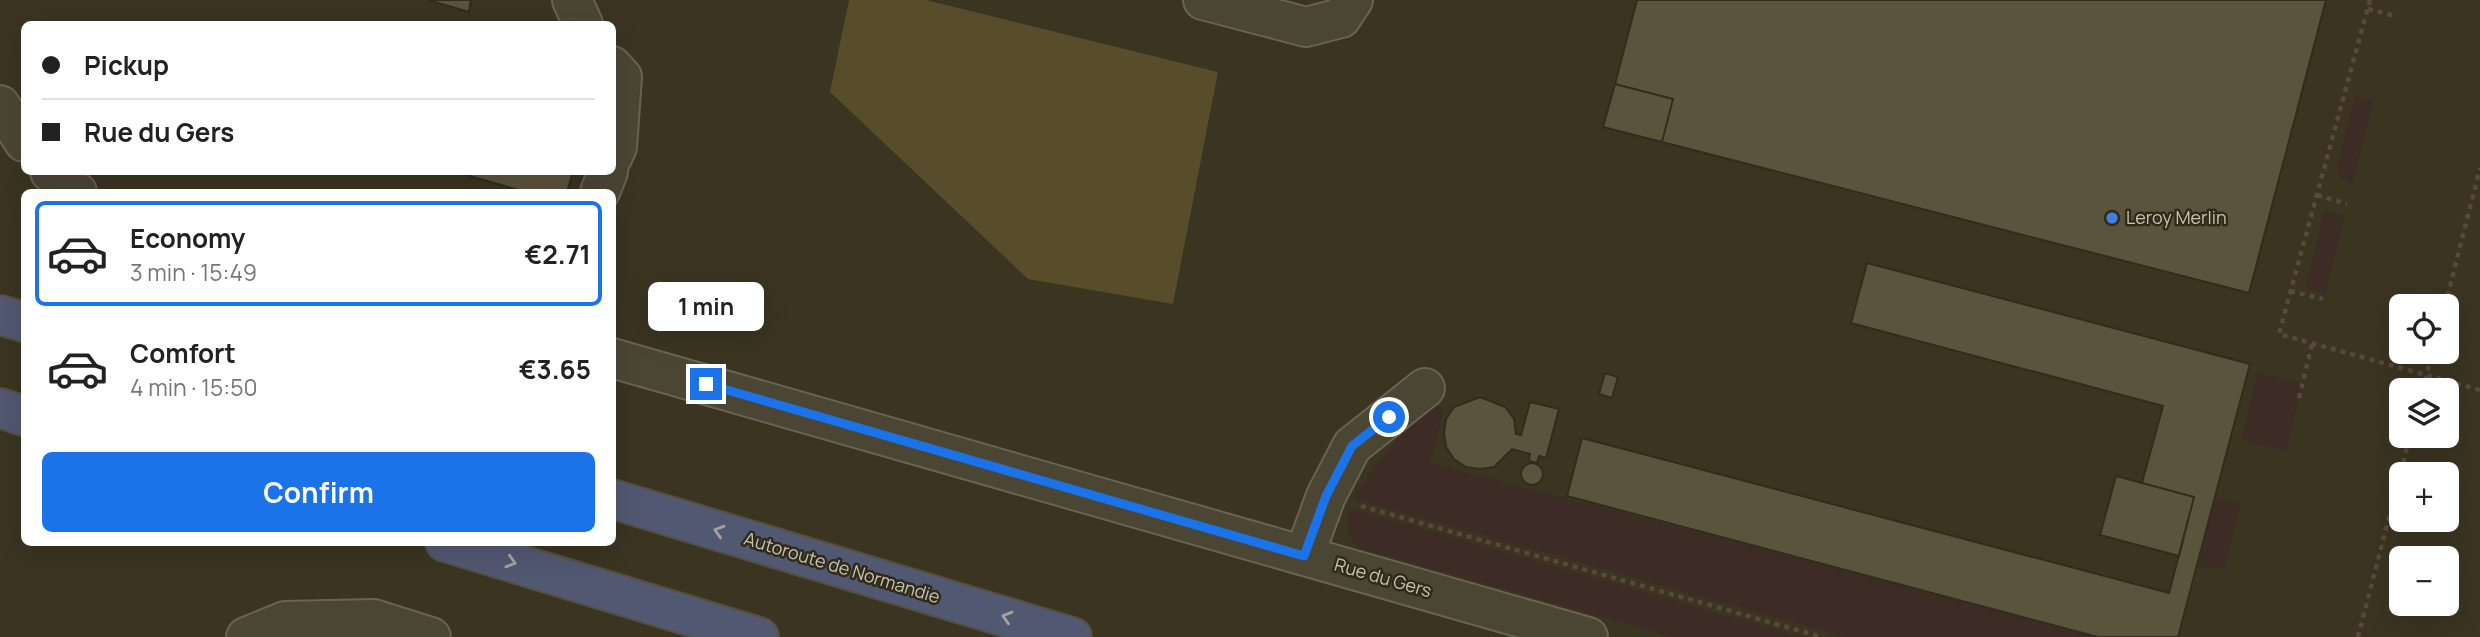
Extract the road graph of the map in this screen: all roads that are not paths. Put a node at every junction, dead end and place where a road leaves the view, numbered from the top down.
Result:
1 (572, 0) edge
2 (1203, 0) edge
3 (1353, 0) edge
4 (582, 21) edge
5 (616, 70) edge
6 (0, 105) edge
7 (21, 137) edge
8 (616, 149) edge
9 (55, 175) edge
10 (73, 189) edge
11 (0, 315) edge
12 (21, 321) edge
13 (616, 359) edge
14 (1425, 388) dead end
15 (0, 408) edge
16 (21, 415) edge
17 (616, 500) edge
18 (458, 546) edge
19 (1304, 556) junction
20 (246, 637) edge
21 (431, 637) edge
22 (759, 637) edge
23 (1072, 637) edge
24 (1588, 637) edge

1 - 4 street
2 - 3 street
5 - 8 street
6 - 7 street
9 - 10 street
11 - 12 highway
13 - 19 street, Rue du Gers
14 - 19 street
15 - 16 highway
23 -> 17 highway, Autoroute de Normandie
18 -> 22 highway
19 - 24 street, Rue du Gers
20 - 21 street

